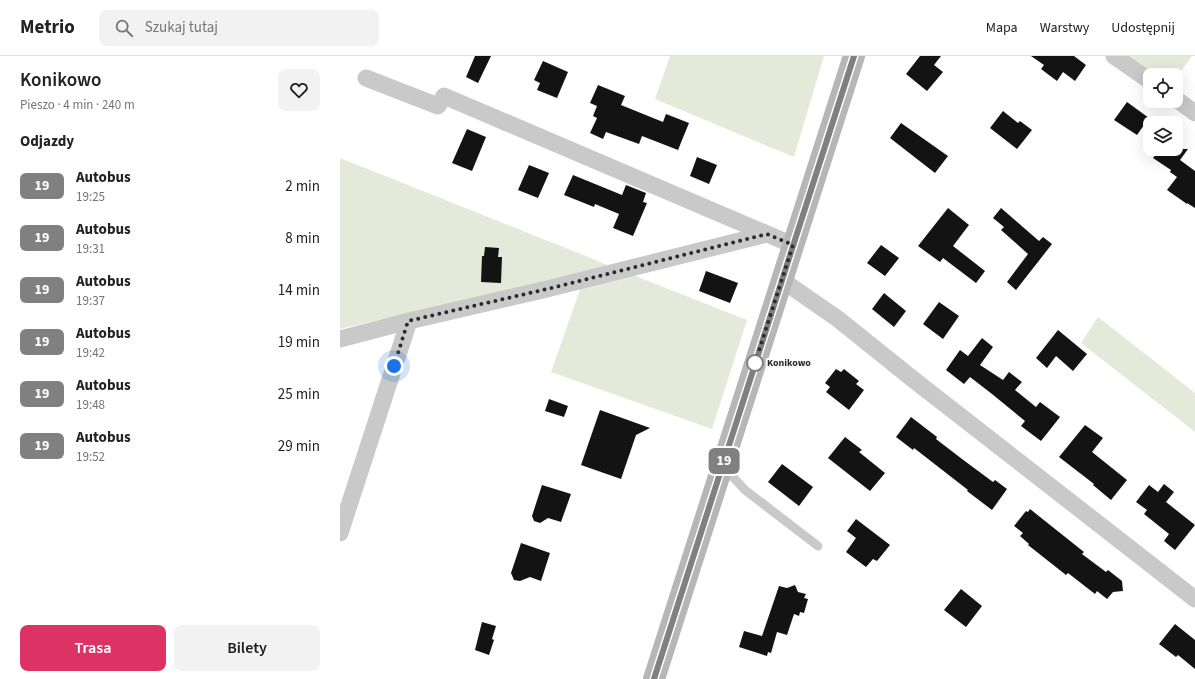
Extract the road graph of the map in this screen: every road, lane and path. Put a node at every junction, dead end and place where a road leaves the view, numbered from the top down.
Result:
1 (854, 56) edge
2 (1114, 56) edge
3 (1143, 76) edge
4 (366, 78) dead end
5 (1183, 104) edge
6 (1195, 112) edge
7 (767, 234) junction
8 (793, 245) junction
9 (781, 283) junction
10 (408, 321) junction
11 (340, 339) edge
12 (720, 473) junction
13 (340, 533) edge
14 (818, 546) dead end
15 (1195, 598) edge
16 (654, 679) edge

1 - 8 main road
2 - 3 street
4 - 7 street
5 - 6 street
7 - 8 street
7 - 10 street
8 - 9 main road
9 - 12 main road
9 - 15 street
10 - 11 street
10 - 13 street
12 - 14 lane
12 - 16 main road

